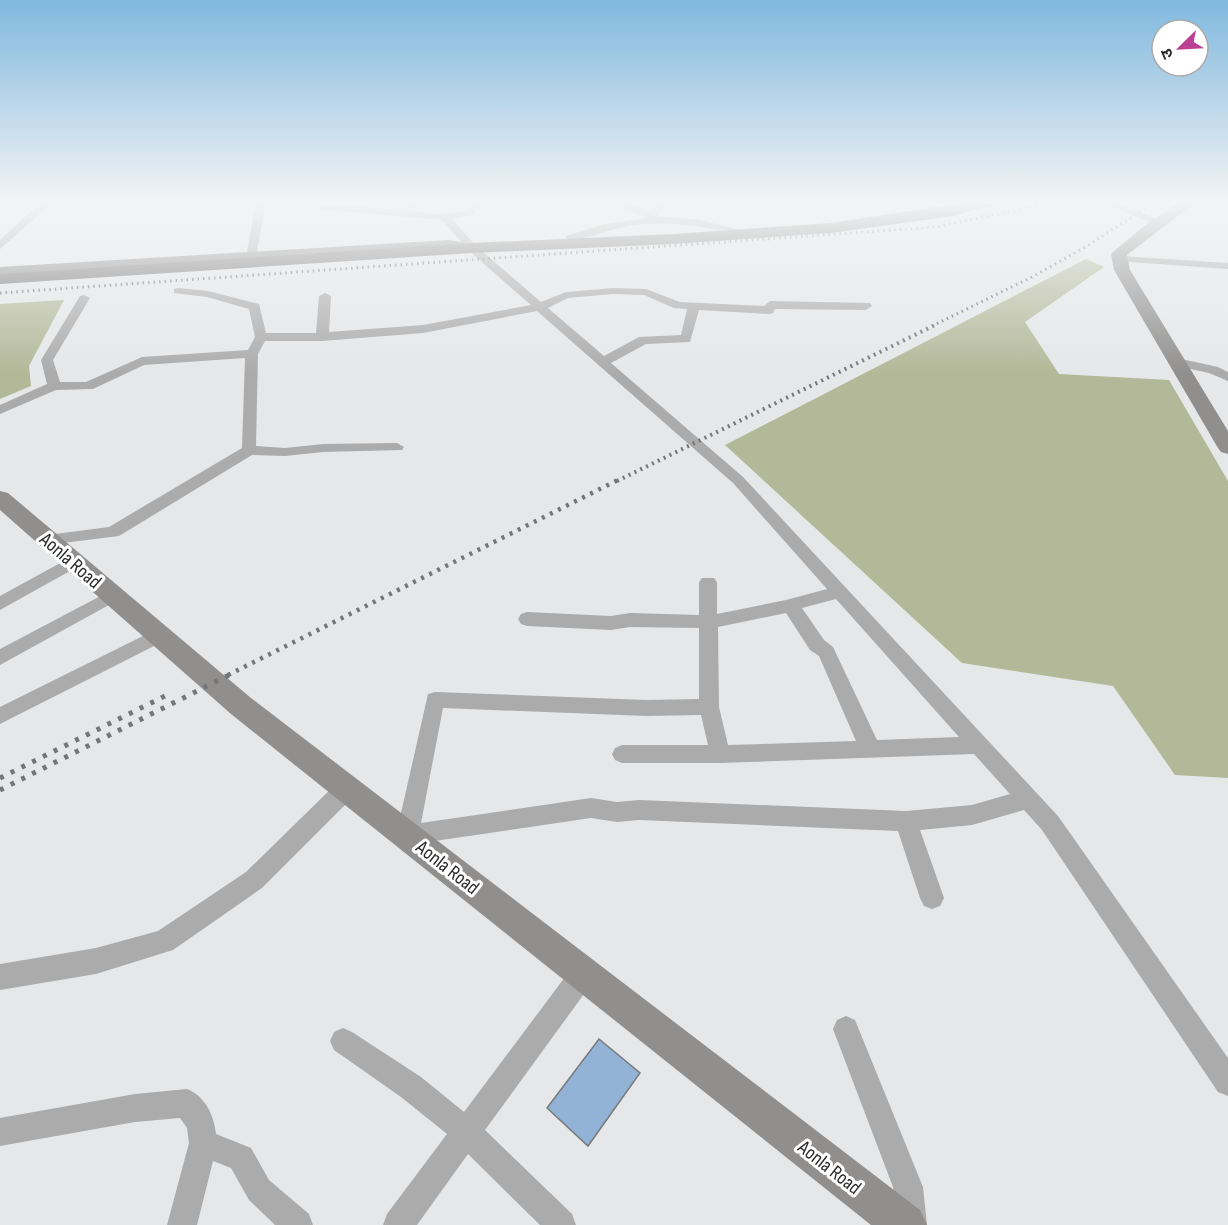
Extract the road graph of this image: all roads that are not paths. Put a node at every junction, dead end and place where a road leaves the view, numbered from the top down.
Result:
1 (201, 259) edge
2 (305, 259) edge
3 (485, 259) edge
4 (1120, 259) edge
5 (1123, 259) edge
6 (1228, 266) edge
7 (0, 272) edge
8 (0, 279) edge
9 (178, 291) dead end
10 (325, 296) dead end
11 (84, 298) dead end
12 (694, 306) junction
13 (866, 306) dead end
14 (540, 307) junction
15 (261, 337) junction
16 (322, 337) junction
17 (252, 354) junction
18 (603, 362) junction
19 (1177, 362) junction
20 (1228, 377) edge
21 (54, 386) junction
22 (0, 410) edge
23 (397, 447) dead end
24 (1228, 448) edge
25 (249, 450) junction
26 (0, 498) edge
27 (47, 540) junction
28 (73, 562) junction
29 (708, 582) dead end
30 (840, 592) junction
31 (112, 596) junction
32 (0, 604) edge
33 (791, 606) junction
34 (528, 619) dead end
35 (708, 622) junction
36 (157, 636) junction
37 (0, 658) edge
38 (709, 707) junction
39 (0, 717) edge
40 (979, 745) junction
41 (870, 748) junction
42 (622, 754) dead end
43 (720, 754) junction
44 (347, 788) junction
45 (1028, 799) junction
46 (906, 821) junction
47 (407, 835) junction
48 (932, 898) dead end
49 (583, 974) junction
50 (0, 977) edge
51 (846, 1029) dead end
52 (343, 1041) dead end
53 (1228, 1082) edge
54 (0, 1132) edge
55 (468, 1133) junction
56 (203, 1143) junction
57 (182, 1225) edge
58 (298, 1225) edge
59 (398, 1225) edge
60 (561, 1225) edge
61 (905, 1225) edge
62 (912, 1225) edge

1 - 7 street
2 - 8 main road
3 - 14 street
4 - 19 street
5 - 6 street
9 - 15 street
10 - 16 street
11 - 21 street
12 - 13 street
12 - 14 street
12 - 18 street
14 - 16 street
14 - 18 street
15 - 16 street
15 - 17 street
17 - 21 street
17 - 25 street
18 - 30 street
19 - 20 street
19 - 24 street
21 - 22 street
23 - 25 street
25 - 27 street
26 - 27 street, Aonla Road
27 - 28 street, Aonla Road
28 - 31 street, Aonla Road
28 - 32 street
29 - 35 street
30 - 33 street
30 - 40 street
31 - 36 street, Aonla Road
31 - 37 street
33 - 35 street
33 - 41 street
34 - 35 street
35 - 38 street
36 - 39 street
36 - 44 street, Aonla Road
38 - 43 street
38 - 47 street
40 - 41 street
40 - 45 street
41 - 43 street
42 - 43 street
44 - 47 street, Aonla Road
44 - 50 street
45 - 46 street
45 - 53 street
46 - 47 street
46 - 48 street
47 - 49 street, Aonla Road
49 - 55 street
49 - 61 street, Aonla Road
51 - 62 street
52 - 55 street
54 - 56 street
55 - 59 street
55 - 60 street
56 - 57 street
56 - 58 street

